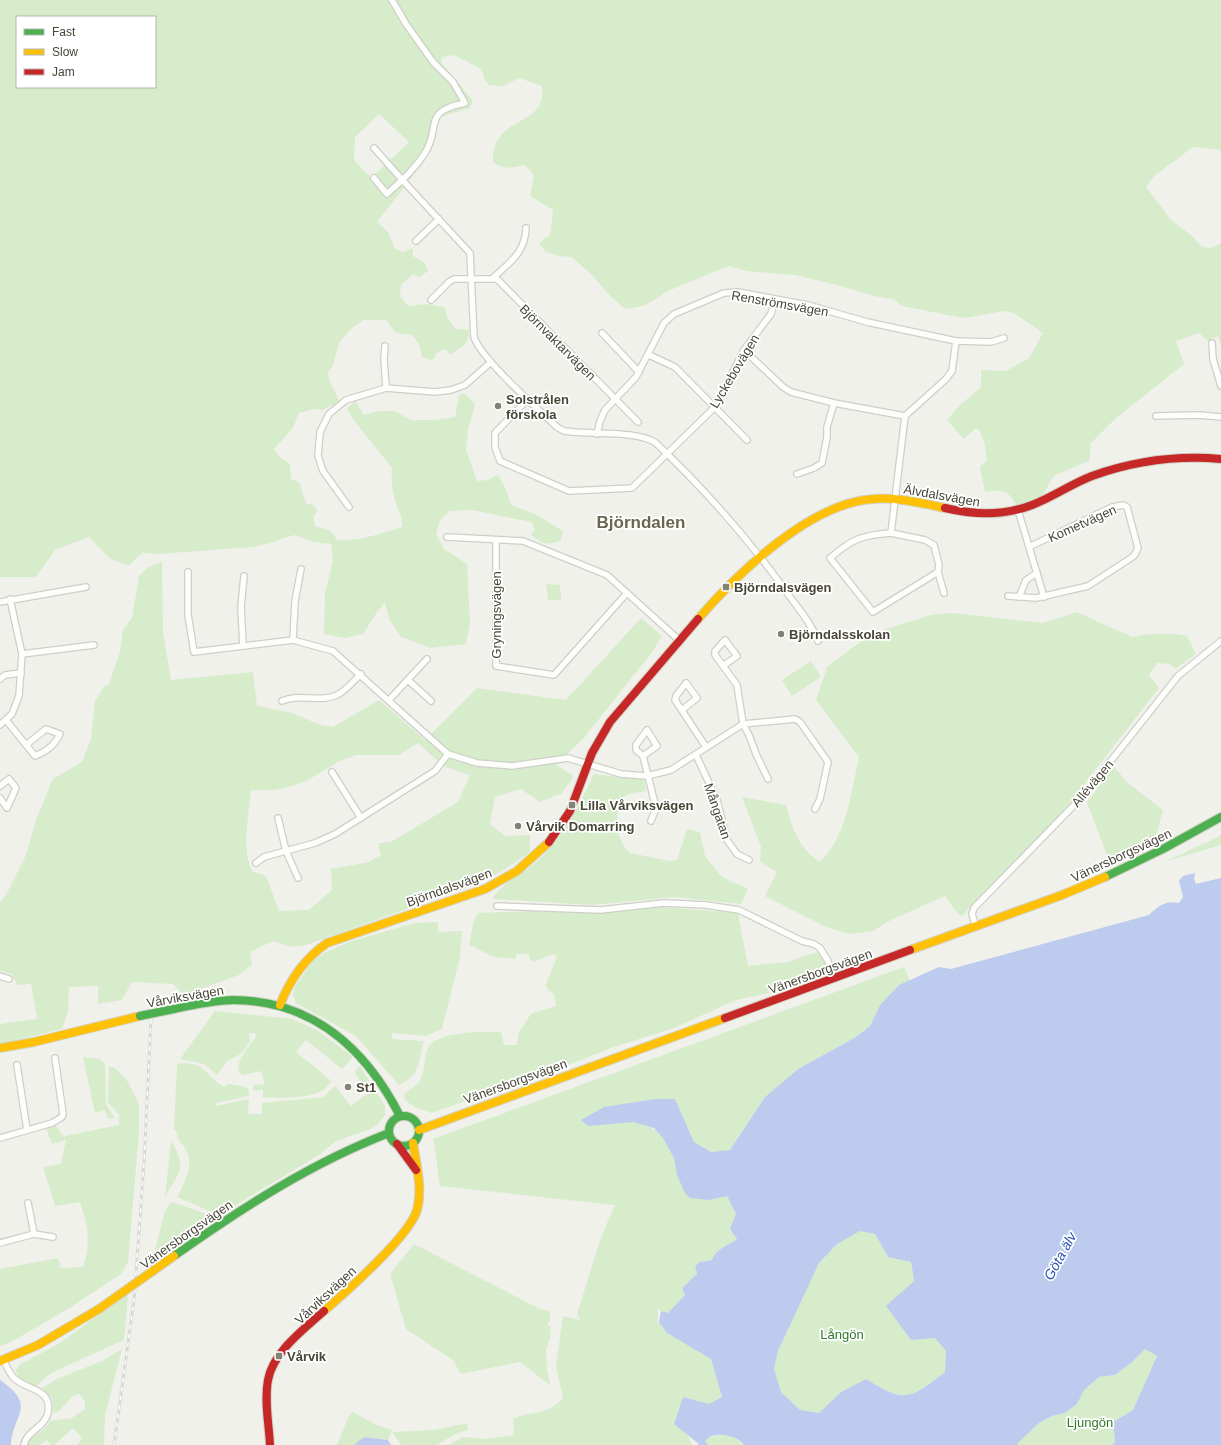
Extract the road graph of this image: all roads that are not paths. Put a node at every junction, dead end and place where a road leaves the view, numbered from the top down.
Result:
1 (392, 0) edge
2 (374, 148) dead end
3 (374, 178) dead end
4 (402, 180) junction
5 (439, 219) junction
6 (526, 228) dead end
7 (416, 241) dead end
8 (493, 278) junction
9 (472, 279) junction
10 (431, 300) dead end
11 (775, 300) junction
12 (602, 333) dead end
13 (1004, 338) dead end
14 (956, 341) junction
15 (1212, 343) dead end
16 (385, 346) dead end
17 (744, 350) junction
18 (649, 355) junction
19 (491, 362) junction
20 (639, 372) junction
21 (1221, 386) edge
22 (386, 388) junction
23 (615, 399) junction
24 (528, 400) junction
25 (834, 403) junction
26 (715, 407) junction
27 (905, 416) junction
28 (1156, 416) dead end
29 (1221, 416) edge
30 (638, 422) dead end
31 (597, 434) junction
32 (747, 440) dead end
33 (667, 453) junction
34 (1221, 459) edge
35 (797, 474) dead end
36 (895, 498) junction
37 (349, 508) dead end
38 (1018, 510) junction
39 (891, 533) junction
40 (447, 537) dead end
41 (496, 540) junction
42 (1029, 547) junction
43 (760, 556) junction
44 (301, 569) dead end
45 (188, 572) dead end
46 (938, 572) junction
47 (1037, 573) junction
48 (244, 576) dead end
49 (86, 586) dead end
50 (627, 593) junction
51 (944, 593) dead end
52 (1008, 596) dead end
53 (1019, 597) junction
54 (1044, 597) junction
55 (10, 599) junction
56 (0, 602) edge
57 (293, 640) junction
58 (679, 640) junction
59 (818, 640) dead end
60 (1221, 641) edge
61 (94, 645) dead end
62 (243, 646) junction
63 (22, 654) junction
64 (427, 659) dead end
65 (723, 666) junction
66 (21, 673) junction
67 (361, 674) junction
68 (0, 679) edge
69 (408, 680) junction
70 (389, 700) junction
71 (282, 701) dead end
72 (431, 702) dead end
73 (682, 710) junction
74 (6, 720) junction
75 (743, 724) junction
76 (0, 725) edge
77 (26, 745) junction
78 (706, 748) junction
79 (448, 754) junction
80 (696, 755) junction
81 (643, 756) junction
82 (588, 764) junction
83 (332, 772) dead end
84 (647, 776) junction
85 (768, 779) dead end
86 (0, 786) edge
87 (0, 798) edge
88 (815, 809) dead end
89 (1221, 817) edge
90 (278, 818) dead end
91 (361, 818) junction
92 (651, 821) dead end
93 (286, 851) junction
94 (749, 860) dead end
95 (256, 863) dead end
96 (298, 878) dead end
97 (497, 906) dead end
98 (976, 927) junction
99 (0, 976) edge
100 (9, 979) dead end
101 (834, 979) junction
102 (280, 1005) junction
103 (0, 1048) edge
104 (55, 1058) dead end
105 (17, 1065) dead end
106 (400, 1116) junction
107 (27, 1130) junction
108 (419, 1130) junction
109 (389, 1133) junction
110 (0, 1138) edge
111 (413, 1143) junction
112 (397, 1144) junction
113 (416, 1170) junction
114 (28, 1203) dead end
115 (34, 1234) junction
116 (53, 1237) dead end
117 (0, 1243) edge
118 (2, 1360) edge
119 (24, 1445) edge
120 (270, 1445) edge

1 - 4 street
2 - 4 street
3 - 4 street
4 - 5 street
5 - 7 street
5 - 9 street
6 - 8 street
8 - 9 street
8 - 23 street, Björnvaktarvägen
9 - 10 street
9 - 19 street
11 - 14 street, Renströmsvägen
11 - 17 street, Lyckebovägen
11 - 18 street, Renströmsvägen
12 - 20 street
13 - 14 street, Renströmsvägen
14 - 27 street
15 - 21 street
16 - 22 street
17 - 25 street
17 - 26 street, Lyckebovägen
18 - 20 street, Renströmsvägen
18 - 26 street
19 - 22 street
19 - 24 street
20 - 23 street, Renströmsvägen
22 - 37 street
23 - 30 street, Björnvaktarvägen
23 - 31 street, Renströmsvägen
24 - 31 street
24 - 33 street, Lyckebovägen
25 - 27 street
25 - 35 street
26 - 32 street
26 - 33 street, Lyckebovägen
27 - 36 street
28 - 29 street
31 - 33 street
33 - 43 street
34 - 38 street, Älvdalsvägen
36 - 38 street, Älvdalsvägen
36 - 39 street
36 - 43 street, Älvdalsvägen
38 - 42 street
39 - 46 street
39 - 46 street
40 - 41 street
41 - 50 street
41 - 50 street, Gryningsvägen
42 - 47 street
42 - 54 street, Kometvägen
43 - 58 street, Björndalsvägen
43 - 59 street
44 - 57 street
45 - 62 street
46 - 51 street
47 - 53 street
47 - 54 street
48 - 62 street
49 - 55 street
50 - 58 street
52 - 53 street, Kometvägen
53 - 54 street, Kometvägen
55 - 56 street
55 - 63 street
57 - 62 street
57 - 67 street
58 - 82 street, Björndalsvägen
60 - 98 street, Allévägen
61 - 63 street
63 - 66 street
64 - 69 street
65 - 65 street
65 - 75 street
66 - 68 street
66 - 74 street
67 - 70 street
67 - 71 street
69 - 70 street
69 - 72 street
70 - 79 street
73 - 73 street
73 - 78 street
74 - 76 street
74 - 77 street
75 - 78 street
75 - 85 street
75 - 88 street
77 - 77 street
78 - 80 street
79 - 82 street
79 - 91 street
80 - 84 street
80 - 94 street, Mångatan
81 - 81 street
81 - 84 street
82 - 84 street
82 - 102 street, Björndalsvägen
83 - 91 street
84 - 92 street
86 - 87 street
89 - 98 street, Vänersborgsvägen
90 - 93 street
91 - 93 street
93 - 95 street
93 - 96 street
97 - 101 street
98 - 101 street, Vänersborgsvägen
99 - 100 street
101 - 108 street, Vänersborgsvägen
102 - 103 street, Vårviksvägen, bridge
102 - 106 street, Vårviksvägen
104 - 107 street
105 - 107 street
106 - 108 street
106 - 109 street
107 - 110 street
108 - 111 street
109 - 112 street
109 - 118 street, Vänersborgsvägen, bridge
111 - 112 street
111 - 113 street, Vårviksvägen
112 - 113 street, Vårviksvägen
113 - 120 street, Vårviksvägen
114 - 115 street
115 - 116 street
115 - 117 street
118 - 119 street

